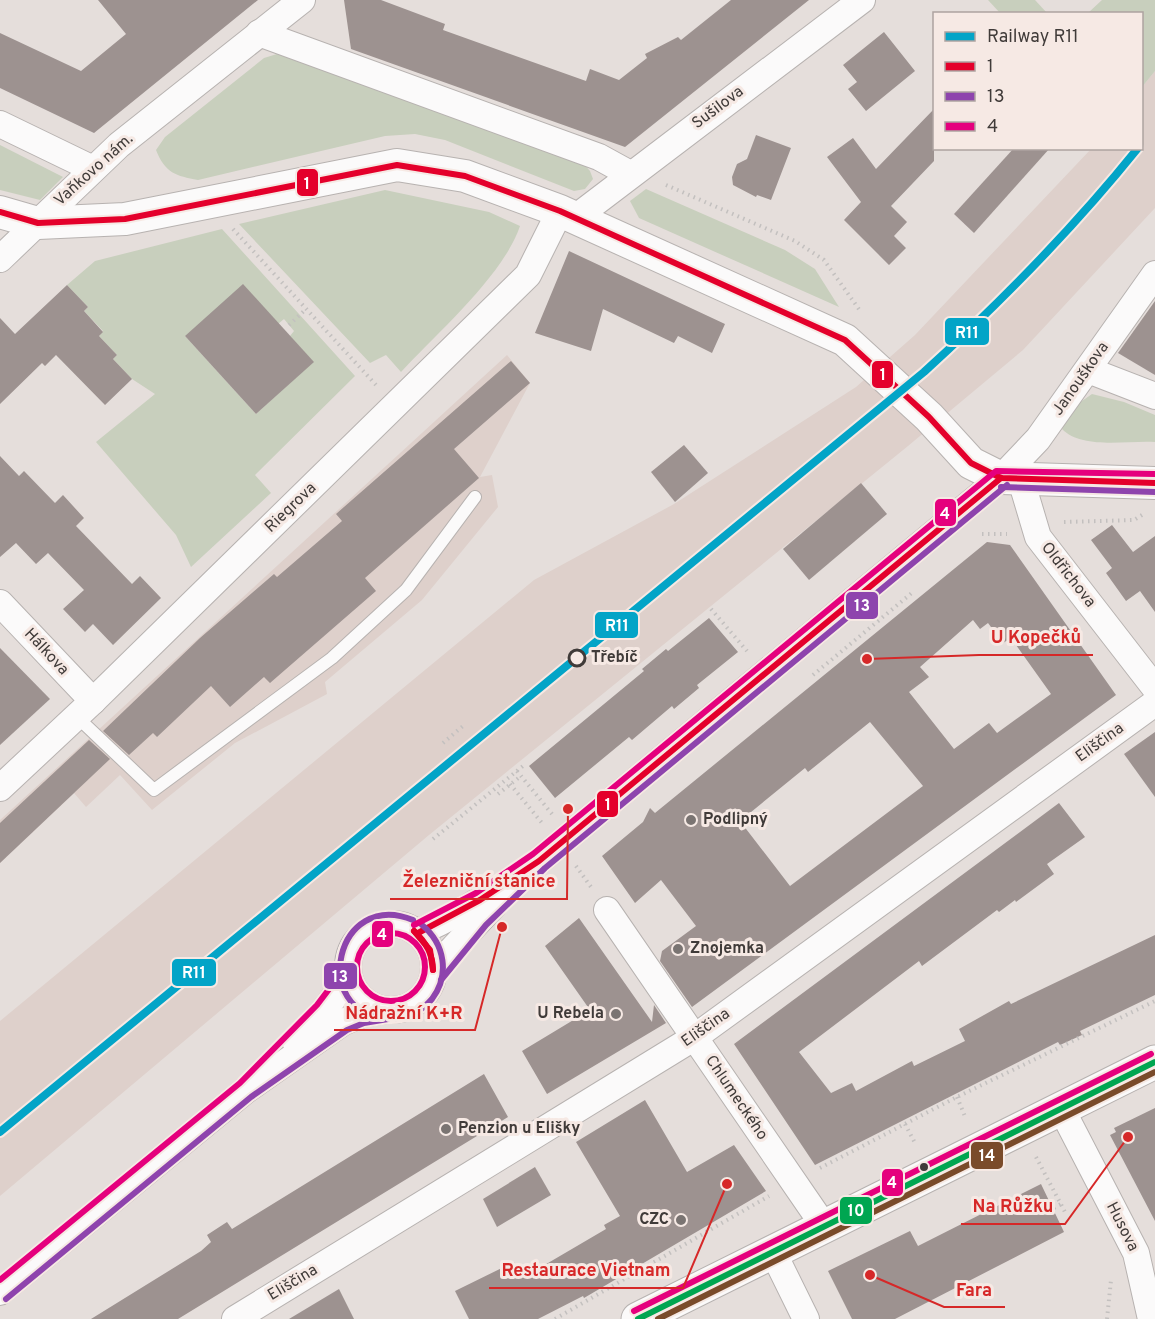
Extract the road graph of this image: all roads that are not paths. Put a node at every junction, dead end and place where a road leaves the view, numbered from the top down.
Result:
1 (302, 0) edge
2 (862, 0) edge
3 (259, 33) junction
4 (0, 124) edge
5 (93, 169) junction
6 (632, 173) junction
7 (0, 212) edge
8 (568, 215) junction
9 (38, 223) junction
10 (0, 259) edge
11 (1155, 274) edge
12 (1088, 370) junction
13 (1155, 396) edge
14 (1011, 479) junction
15 (1155, 483) edge
16 (476, 497) dead end
17 (0, 603) edge
18 (1155, 688) edge
19 (1155, 703) edge
20 (84, 709) junction
21 (0, 788) edge
22 (539, 861) junction
23 (607, 910) dead end
24 (418, 933) junction
25 (434, 974) junction
26 (349, 977) junction
27 (387, 1010) junction
28 (695, 1037) junction
29 (1155, 1062) edge
30 (246, 1090) junction
31 (1061, 1108) junction
32 (824, 1226) junction
33 (773, 1252) junction
34 (0, 1292) edge
35 (235, 1319) edge
36 (638, 1319) edge
37 (806, 1319) edge
38 (1151, 1319) edge

1 - 3 street, Vaňkovo nám.
2 - 6 street, Sušilova
3 - 5 street, Vaňkovo nám.
3 - 6 street
4 - 5 street
5 - 9 street, Vaňkovo nám.
6 - 8 street, Sušilova
7 - 9 street
8 - 9 street, Vaňkovo nám.
8 - 14 street, Vaňkovo nám.
8 - 20 street, Riegrova
9 - 10 street
11 - 12 street, Janouškova
12 - 13 street
12 - 14 street, Janouškova
14 - 15 street
14 - 18 street, Oldřichova
14 - 22 street, Janouškova
16 - 20 lane
17 - 20 street, Hálkova
19 - 28 street, Eliščina
20 - 21 street, Riegrova
22 - 24 street
22 - 25 street
23 - 28 street, Chlumeckého
24 - 25 street
24 - 26 street
25 - 27 street
26 - 27 street
26 - 30 street
27 - 30 street
28 - 32 street, Chlumeckého
28 - 35 street, Eliščina
29 - 31 main road
30 - 34 street
31 - 32 main road
31 - 38 street, Husova
32 - 33 main road
33 - 36 main road
33 - 37 street

